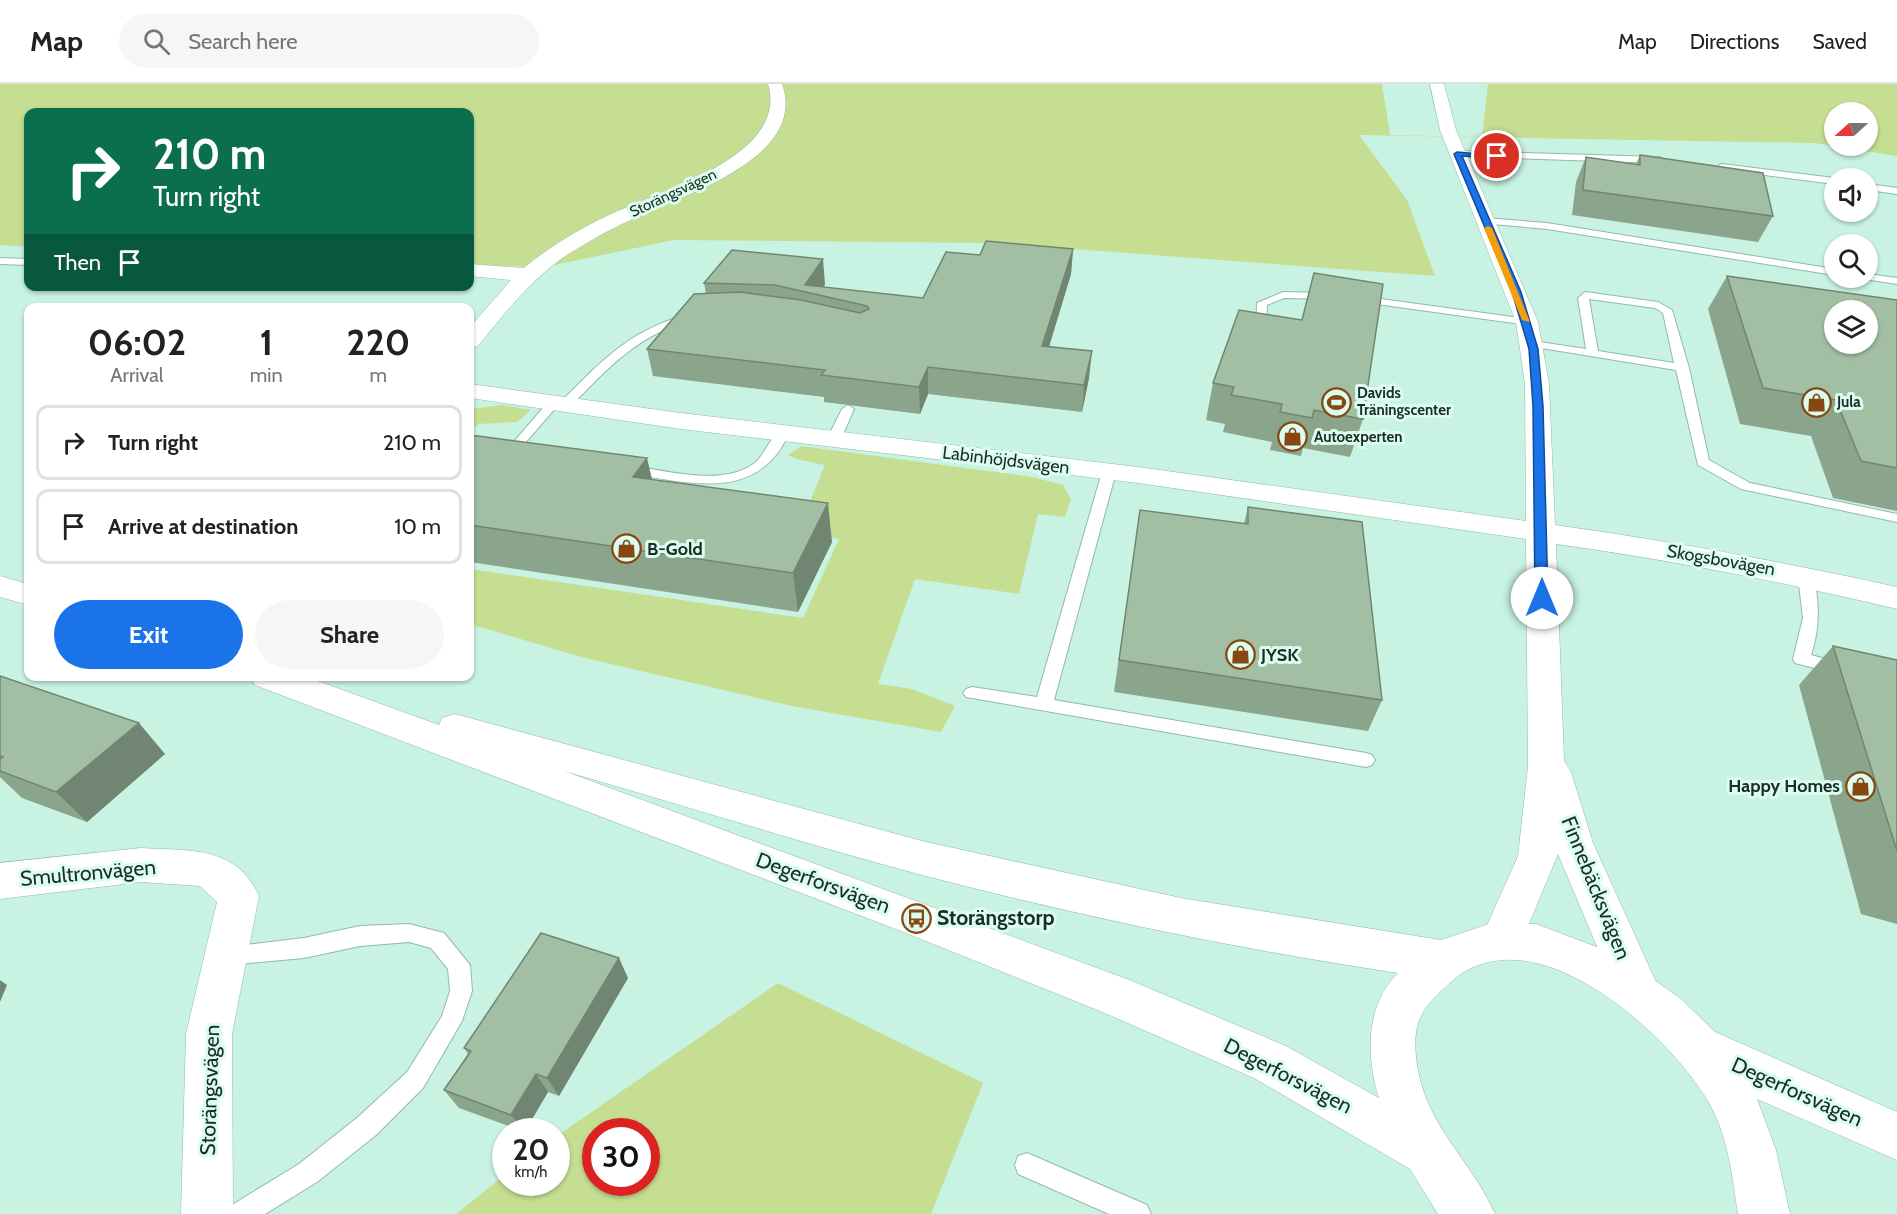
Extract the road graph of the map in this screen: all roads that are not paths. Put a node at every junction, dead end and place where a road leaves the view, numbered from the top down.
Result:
1 (775, 84) edge
2 (1437, 84) edge
3 (1457, 154) junction
4 (1676, 162) edge
5 (1710, 166) edge
6 (1824, 180) edge
7 (1878, 188) edge
8 (1897, 191) edge
9 (1485, 221) junction
10 (0, 261) edge
11 (24, 262) edge
12 (474, 270) edge
13 (1824, 270) edge
14 (528, 275) junction
15 (1878, 278) edge
16 (1897, 281) edge
17 (705, 314) edge
18 (1527, 322) junction
19 (474, 336) edge
20 (1260, 341) edge
21 (1533, 345) junction
22 (1593, 353) junction
23 (1683, 368) junction
24 (474, 392) edge
25 (559, 405) junction
26 (848, 409) dead end
27 (782, 433) junction
28 (834, 439) junction
29 (543, 455) edge
30 (621, 467) edge
31 (1109, 472) junction
32 (1897, 518) edge
33 (1542, 534) junction
34 (1806, 576) junction
35 (0, 586) edge
36 (24, 594) edge
37 (1897, 598) edge
38 (1854, 672) edge
39 (281, 681) edge
40 (305, 690) junction
41 (972, 693) dead end
42 (1044, 705) junction
43 (1546, 747) junction
44 (1366, 760) dead end
45 (0, 881) edge
46 (239, 896) joint
47 (1501, 941) junction
48 (224, 956) junction
49 (1443, 960) junction
50 (1639, 993) junction
51 (1698, 1048) junction
52 (1897, 1136) edge
53 (1425, 1151) junction
54 (1027, 1165) dead end
55 (207, 1214) edge
56 (241, 1214) edge
57 (1138, 1214) edge
58 (1469, 1214) edge
59 (1764, 1214) edge

1 - 14 street, Storängsvägen
2 - 3 street, Finnebäcksvägen
3 - 4 lane
3 - 9 street, Finnebäcksvägen
5 - 6 lane
7 - 8 lane
9 - 13 lane
9 - 18 street, Finnebäcksvägen
10 - 11 lane
12 - 14 street
14 - 19 street
15 - 16 lane
17 - 25 lane
18 - 20 lane
18 - 21 street, Finnebäcksvägen
21 - 22 lane
21 - 33 street, Finnebäcksvägen
22 - 23 lane
22 - 23 lane
23 - 32 lane
24 - 25 street, Labinhöjdsvägen
25 - 27 street, Labinhöjdsvägen
25 - 29 lane
26 - 28 lane
27 - 28 street, Labinhöjdsvägen
27 - 30 lane
28 - 31 street, Labinhöjdsvägen
31 - 33 street, Labinhöjdsvägen
31 - 42 lane
33 - 34 street, Skogsbovägen
33 - 43 street, Finnebäcksvägen
34 - 37 street, Skogsbovägen
34 - 38 lane
35 - 36 street
39 - 40 street, Degerforsvägen
40 - 49 street, Degerforsvägen
40 - 53 street, Degerforsvägen
41 - 42 lane
42 - 44 lane
43 - 47 street, Finnebäcksvägen
43 - 50 street, Finnebäcksvägen
45 - 46 street, Smultronvägen
46 - 48 street, Storängsvägen
47 - 49 street
47 - 50 street
48 - 55 street, Storängsvägen
48 - 56 lane
49 - 53 street
50 - 51 street
51 - 52 street, Degerforsvägen
51 - 59 street
53 - 58 street
54 - 57 lane

